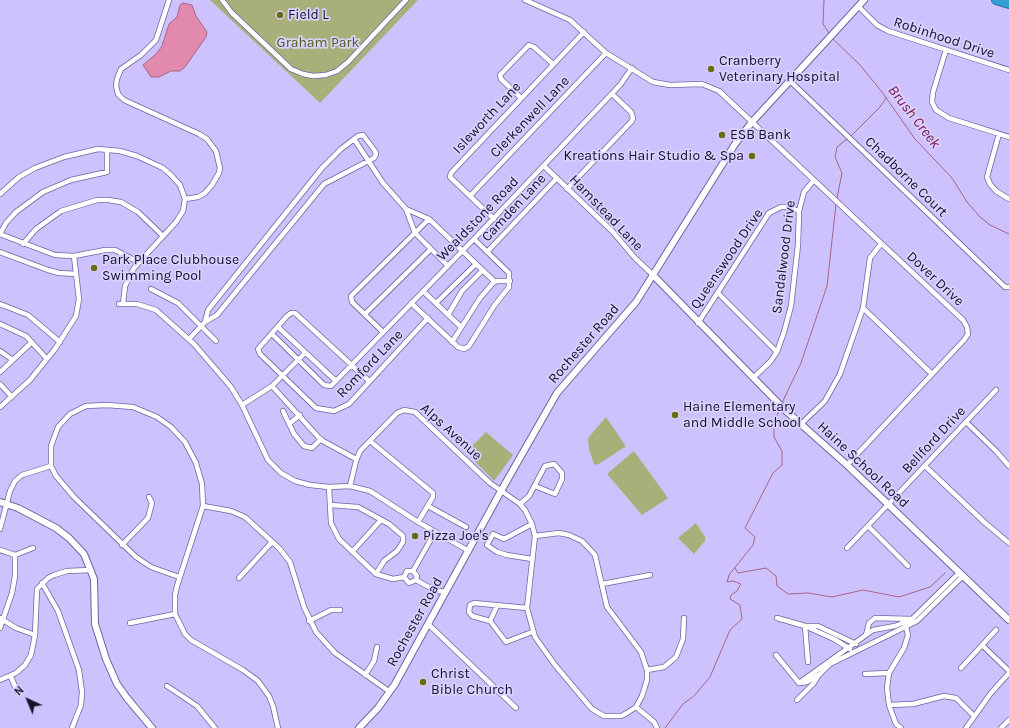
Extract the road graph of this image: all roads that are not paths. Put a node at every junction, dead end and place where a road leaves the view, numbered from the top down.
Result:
1 (169, 0) edge
2 (222, 0) edge
3 (406, 0) edge
4 (525, 0) edge
5 (864, 0) edge
6 (996, 0) edge
7 (1009, 4) edge
8 (858, 6) junction
9 (584, 32) junction
10 (946, 50) junction
11 (606, 53) junction
12 (553, 64) junction
13 (632, 68) junction
14 (1009, 70) edge
15 (789, 80) junction
16 (612, 94) junction
17 (521, 98) junction
18 (752, 122) junction
19 (999, 134) junction
20 (1009, 137) edge
21 (354, 139) junction
22 (107, 150) junction
23 (370, 161) junction
24 (544, 166) junction
25 (557, 178) junction
26 (814, 180) junction
27 (567, 189) junction
28 (0, 194) edge
29 (302, 194) junction
30 (470, 196) junction
31 (185, 199) junction
32 (1009, 199) edge
33 (310, 201) junction
34 (406, 209) junction
35 (799, 211) junction
36 (429, 219) junction
37 (494, 219) junction
38 (272, 231) junction
39 (415, 233) junction
40 (0, 234) edge
41 (163, 236) junction
42 (280, 237) junction
43 (474, 239) junction
44 (23, 244) junction
45 (881, 244) junction
46 (431, 249) junction
47 (463, 251) junction
48 (0, 252) edge
49 (488, 252) junction
50 (74, 256) junction
51 (138, 262) junction
52 (476, 264) junction
53 (448, 266) junction
54 (242, 267) junction
55 (483, 270) junction
56 (76, 274) junction
57 (250, 274) junction
58 (652, 274) junction
59 (510, 281) junction
60 (495, 282) junction
61 (1008, 287) dead end
62 (151, 289) dead end
63 (423, 291) junction
64 (718, 293) junction
65 (411, 303) junction
66 (436, 303) junction
67 (0, 304) edge
68 (212, 305) junction
69 (863, 308) junction
70 (220, 310) junction
71 (365, 314) junction
72 (448, 315) junction
73 (428, 318) junction
74 (205, 322) junction
75 (698, 322) junction
76 (0, 324) edge
77 (201, 326) junction
78 (278, 327) junction
79 (461, 328) junction
80 (384, 332) junction
81 (272, 334) junction
82 (189, 339) junction
83 (216, 340) dead end
84 (32, 342) junction
85 (60, 342) junction
86 (452, 342) junction
87 (0, 351) edge
88 (777, 352) junction
89 (305, 353) junction
90 (47, 359) junction
91 (298, 359) junction
92 (13, 360) junction
93 (352, 365) junction
94 (0, 372) edge
95 (932, 374) junction
96 (282, 376) junction
97 (753, 378) junction
98 (336, 381) junction
99 (369, 381) junction
100 (0, 384) edge
101 (272, 386) junction
102 (996, 390) dead end
103 (12, 397) junction
104 (242, 405) junction
105 (0, 407) edge
106 (283, 411) dead end
107 (300, 415) junction
108 (966, 422) junction
109 (290, 424) junction
110 (801, 424) junction
111 (321, 439) junction
112 (370, 442) junction
113 (356, 459) junction
114 (847, 465) junction
115 (51, 466) junction
116 (925, 466) junction
117 (1009, 466) edge
118 (350, 486) junction
119 (535, 486) junction
120 (328, 487) junction
121 (501, 491) junction
122 (149, 497) dead end
123 (3, 502) edge
124 (520, 504) junction
125 (330, 505) junction
126 (888, 505) junction
127 (203, 506) junction
128 (428, 506) junction
129 (381, 520) junction
130 (418, 522) junction
131 (532, 524) junction
132 (868, 526) junction
133 (466, 528) dead end
134 (0, 529) edge
135 (435, 532) junction
136 (535, 536) junction
137 (272, 542) junction
138 (1009, 543) edge
139 (122, 545) junction
140 (33, 548) dead end
141 (847, 548) dead end
142 (0, 550) edge
143 (469, 551) junction
144 (352, 552) junction
145 (15, 555) junction
146 (532, 559) junction
147 (908, 566) dead end
148 (91, 570) junction
149 (413, 571) junction
150 (376, 574) junction
151 (961, 574) junction
152 (650, 575) dead end
153 (180, 577) junction
154 (404, 577) junction
155 (239, 578) dead end
156 (416, 580) junction
157 (42, 583) junction
158 (602, 584) junction
159 (434, 590) junction
160 (445, 592) junction
161 (441, 600) junction
162 (497, 606) junction
163 (527, 608) junction
164 (340, 610) dead end
165 (175, 614) junction
166 (684, 618) dead end
167 (777, 618) dead end
168 (912, 618) junction
169 (1, 619) edge
170 (1009, 620) edge
171 (309, 621) junction
172 (490, 621) junction
173 (130, 623) dead end
174 (428, 624) junction
175 (905, 624) junction
176 (805, 626) junction
177 (0, 628) edge
178 (996, 630) dead end
179 (532, 632) junction
180 (35, 635) junction
181 (864, 637) junction
182 (872, 642) junction
183 (856, 644) junction
184 (982, 645) junction
185 (377, 647) dead end
186 (848, 649) junction
187 (857, 650) junction
188 (776, 655) dead end
189 (808, 662) dead end
190 (961, 668) dead end
191 (819, 669) junction
192 (647, 670) junction
193 (1009, 672) edge
194 (865, 674) dead end
195 (889, 674) junction
196 (365, 675) junction
197 (818, 676) junction
198 (11, 677) junction
199 (0, 680) edge
200 (799, 683) junction
201 (167, 686) dead end
202 (17, 691) dead end
203 (390, 692) junction
204 (797, 700) dead end
205 (889, 705) junction
206 (636, 707) junction
207 (516, 708) dead end
208 (974, 716) junction
209 (1009, 720) edge
210 (72, 728) edge
211 (152, 728) edge
212 (215, 728) edge
213 (278, 728) edge
214 (359, 728) edge
215 (658, 728) edge
216 (901, 728) edge
217 (966, 728) edge
218 (1001, 728) edge

1 - 31 street
2 - 3 street
4 - 9 street, Dover Drive
5 - 8 street, Rochester Road
6 - 7 highway
8 - 10 street, Robinhood Drive
8 - 15 street, Rochester Road
9 - 11 street, Dover Drive
9 - 12 street, Isleworth Lane
10 - 14 street, Robinhood Drive
10 - 19 street
11 - 13 street, Dover Drive
11 - 30 street, Clerkenwell Lane
12 - 17 street, Isleworth Lane
12 - 17 street
13 - 16 street, Wealdstone Road
13 - 18 street, Dover Drive
15 - 18 street, Rochester Road
15 - 61 street, Chadborne Court
16 - 24 street, Wealdstone Road
16 - 27 street
17 - 30 street, Isleworth Lane
18 - 26 street, Dover Drive
18 - 58 street, Rochester Road
19 - 20 street
19 - 32 street
21 - 23 street
21 - 23 street
21 - 29 street
22 - 28 street
22 - 31 street
22 - 40 street
23 - 33 street
23 - 34 street
24 - 25 street, Hamstead Lane
24 - 37 street, Wealdstone Road
25 - 27 street, Hamstead Lane
25 - 49 street, Camden Lane
26 - 35 street, Sandalwood Drive
26 - 45 street, Dover Drive
27 - 58 street, Hamstead Lane
29 - 33 street
29 - 38 street
30 - 37 street, Isleworth Lane
31 - 41 street
33 - 42 street
34 - 36 street
34 - 39 street
35 - 64 street, Queenswood Drive
35 - 88 street, Sandalwood Drive
36 - 39 street
36 - 47 street
37 - 43 street, Wealdstone Road
38 - 42 street
38 - 54 street
39 - 46 street
39 - 71 street
40 - 44 street
41 - 44 street
41 - 51 street
42 - 57 street
43 - 47 street, Wealdstone Road
43 - 49 street
44 - 50 street
45 - 69 street
45 - 95 street, Dover Drive
46 - 53 street
46 - 71 street
47 - 52 street
47 - 53 street, Wealdstone Road
48 - 56 street
49 - 59 street
50 - 51 street
50 - 56 street
51 - 82 street
52 - 55 street
52 - 66 street
53 - 63 street, Wealdstone Road
54 - 57 street
54 - 68 street
55 - 60 street
55 - 72 street
56 - 85 street
57 - 70 street
58 - 75 street, Haine School Road
58 - 121 street, Rochester Road
59 - 60 street
59 - 86 street
60 - 79 street
62 - 77 street
63 - 65 street, Wealdstone Road
63 - 66 street
64 - 75 street, Queenswood Drive
64 - 88 street
65 - 73 street
65 - 80 street, Wealdstone Road
66 - 72 street
67 - 85 street
68 - 70 street
68 - 74 street
69 - 95 street
69 - 110 street
70 - 74 street
71 - 80 street
72 - 79 street
73 - 86 street
73 - 99 street, Romford Lane
74 - 77 street
75 - 97 street, Haine School Road
76 - 84 street
77 - 82 street
77 - 83 street
78 - 81 street, Romford Lane
78 - 89 street
78 - 93 street, Romford Lane
79 - 86 street
80 - 93 street, Wealdstone Road
81 - 91 street
81 - 96 street, Romford Lane
82 - 104 street
84 - 90 street
84 - 92 street
85 - 90 street
87 - 92 street
88 - 97 street, Sandalwood Drive
89 - 91 street
89 - 98 street
90 - 103 street
91 - 96 street
91 - 98 street
92 - 94 street
93 - 98 street, Wealdstone Road
93 - 99 street
95 - 114 street, Dover Drive
96 - 99 street, Romford Lane
96 - 101 street
97 - 110 street, Haine School Road
100 - 103 street
101 - 104 street
101 - 107 street
102 - 108 street, Bellford Drive
103 - 105 street
104 - 120 street
106 - 109 street
107 - 109 street
107 - 111 street
108 - 116 street, Bellford Drive
108 - 117 street
109 - 111 street
110 - 114 street, Haine School Road
111 - 113 street
112 - 113 street, Alps Avenue
112 - 121 street, Alps Avenue
112 - 128 street
113 - 118 street, Alps Avenue
114 - 126 street, Haine School Road
115 - 123 street
115 - 127 street
115 - 139 street
116 - 126 street, Bellford Drive
116 - 138 street
118 - 120 street
118 - 130 street
119 - 119 street
119 - 124 street
120 - 125 street
121 - 124 street, Alps Avenue
121 - 143 street, Rochester Road
122 - 139 street
123 - 134 street
123 - 148 street
124 - 131 street
125 - 129 street
125 - 144 street
126 - 132 street, Bellford Drive
126 - 151 street, Haine School Road
127 - 137 street
127 - 153 street
128 - 130 street
128 - 133 street
129 - 144 street
129 - 150 street
130 - 135 street
131 - 136 street
131 - 146 street
132 - 141 street, Bellford Drive
132 - 147 street
135 - 143 street
135 - 149 street
136 - 146 street
136 - 158 street
137 - 155 street
137 - 171 street
139 - 153 street
140 - 145 street
142 - 145 street
143 - 160 street, Rochester Road
144 - 150 street
145 - 169 street
146 - 163 street
148 - 157 street
148 - 211 street
149 - 154 street
149 - 156 street
150 - 154 street
151 - 168 street
151 - 170 street, Haine School Road
151 - 175 street
152 - 158 street
153 - 165 street
154 - 156 street
156 - 159 street
157 - 180 street
157 - 210 street
158 - 192 street
159 - 160 street
159 - 161 street
160 - 161 street, Rochester Road
161 - 174 street, Rochester Road
162 - 163 street
162 - 172 street
162 - 172 street
163 - 179 street
164 - 171 street
165 - 173 street
165 - 213 street
166 - 192 street
167 - 176 street
168 - 175 street
168 - 181 street
169 - 177 street
169 - 180 street
171 - 196 street
172 - 179 street
174 - 203 street, Rochester Road
174 - 207 street
175 - 181 street
175 - 182 street
175 - 195 street
176 - 183 street
176 - 186 street
176 - 189 street
178 - 184 street
179 - 206 street
180 - 198 street
181 - 182 street
181 - 183 street
182 - 187 street
183 - 186 street
184 - 190 street
184 - 193 street
185 - 196 street
186 - 187 street
186 - 191 street
187 - 197 street
188 - 200 street
191 - 197 street
191 - 200 street
192 - 206 street
193 - 208 street
194 - 195 street
195 - 205 street
196 - 203 street
197 - 200 street
197 - 204 street
198 - 199 street
198 - 202 street
201 - 212 street
203 - 214 street, Rochester Road
205 - 208 street
205 - 216 street
206 - 215 street
208 - 217 street
209 - 218 street

